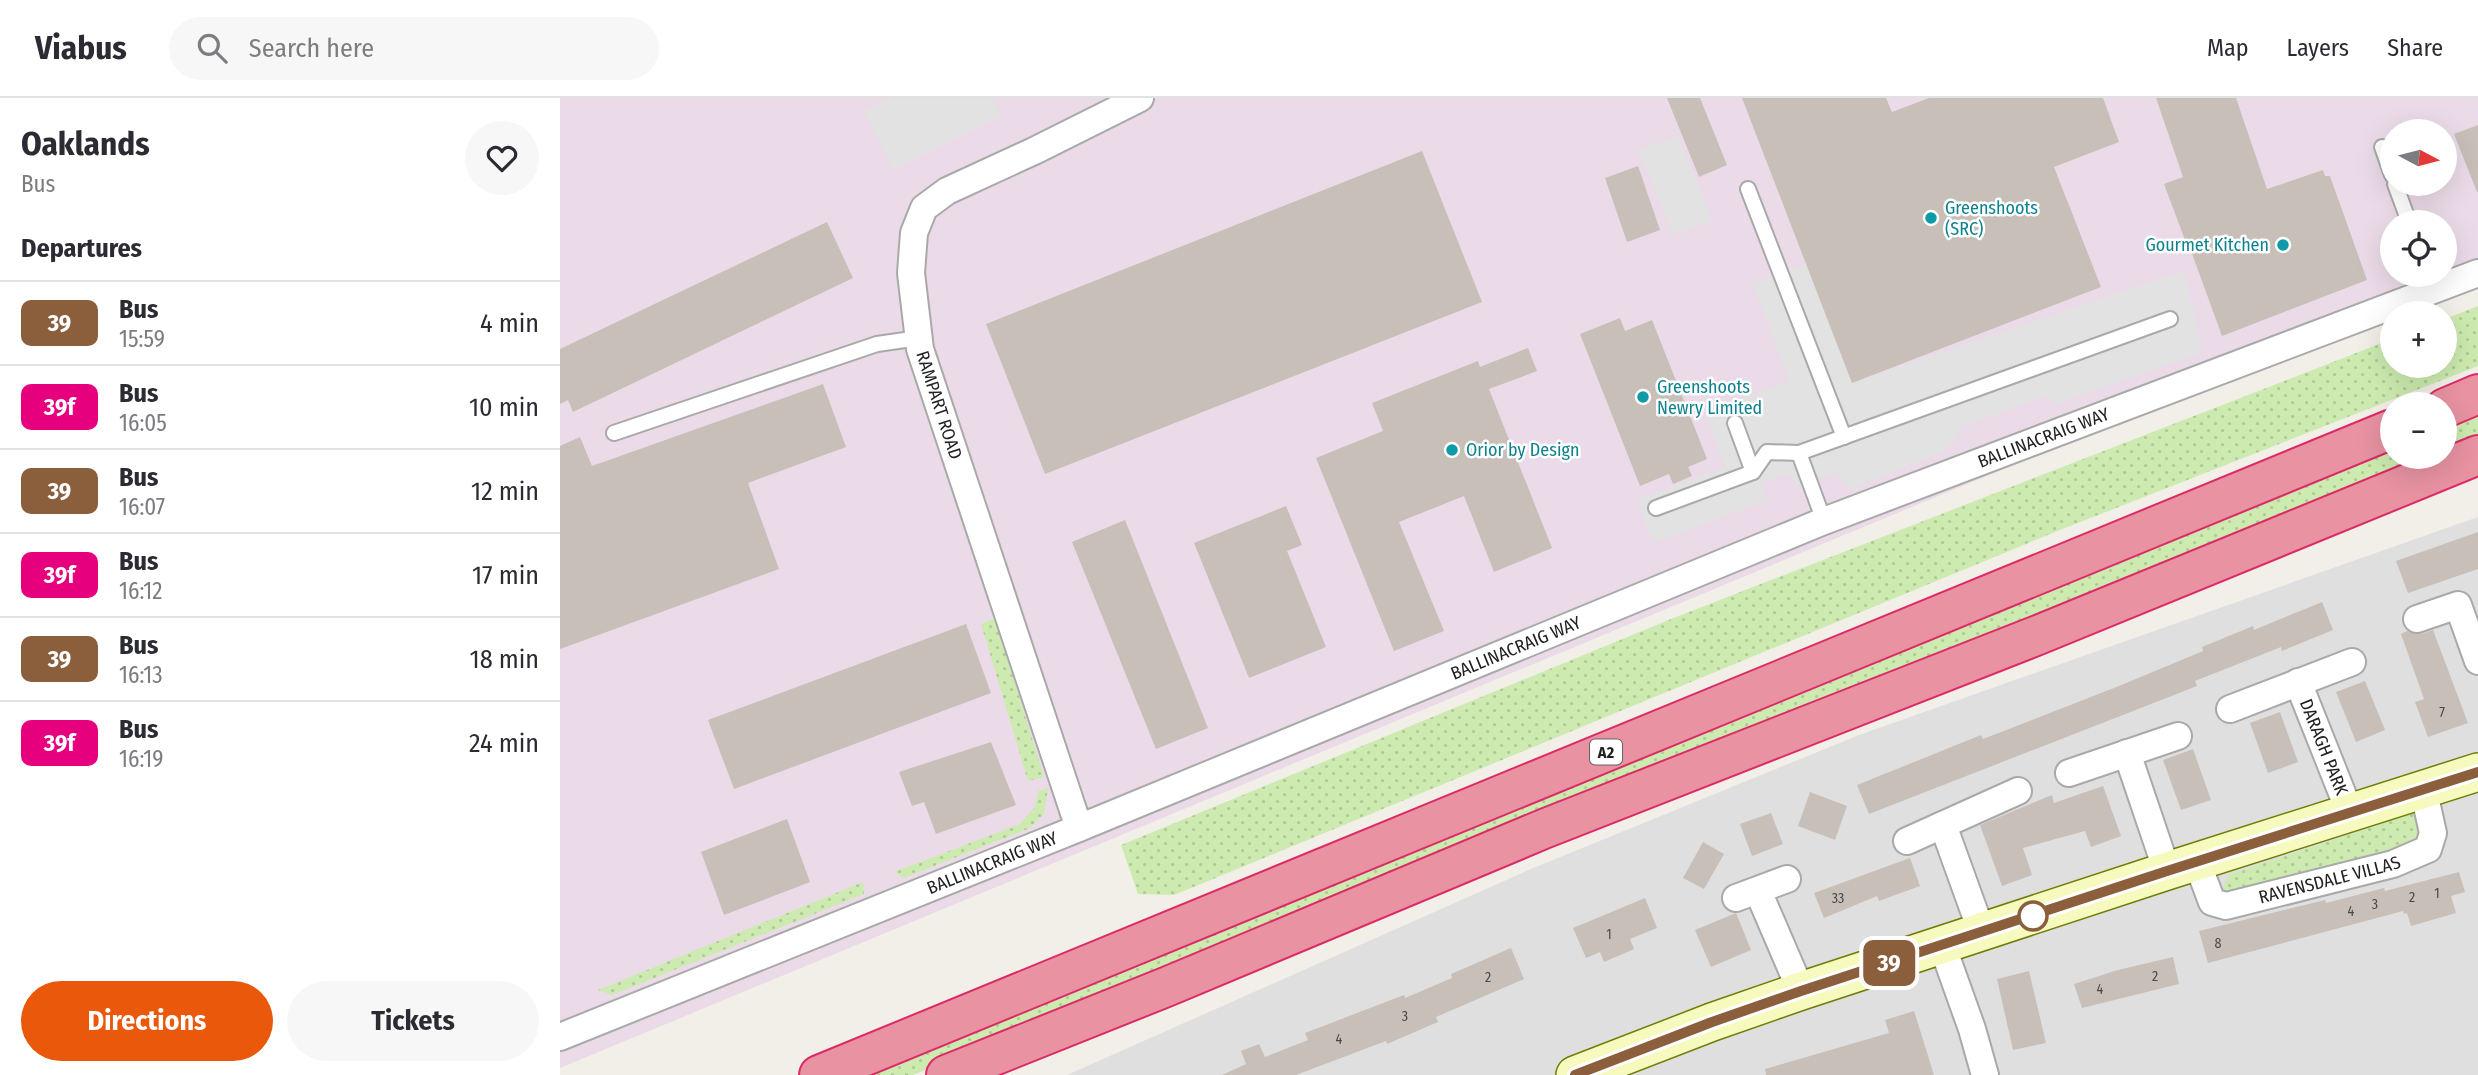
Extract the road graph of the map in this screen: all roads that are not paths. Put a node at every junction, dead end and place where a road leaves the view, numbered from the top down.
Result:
1 (1140, 98) edge
2 (1748, 189) dead end
3 (2478, 273) edge
4 (2457, 277) edge
5 (2418, 287) edge
6 (2170, 319) dead end
7 (919, 338) junction
8 (2478, 394) edge
9 (2457, 403) edge
10 (1735, 424) dead end
11 (614, 433) dead end
12 (2380, 434) edge
13 (1844, 437) junction
14 (1799, 453) junction
15 (2478, 455) edge
16 (1753, 472) junction
17 (1657, 509) dead end
18 (1824, 521) junction
19 (2417, 620) dead end
20 (2478, 661) edge
21 (2352, 662) dead end
22 (2298, 682) junction
23 (2230, 709) dead end
24 (2178, 736) dead end
25 (2127, 753) junction
26 (2478, 772) edge
27 (2068, 773) dead end
28 (2423, 788) junction
29 (2018, 791) dead end
30 (2350, 813) junction
31 (1943, 825) junction
32 (1079, 828) junction
33 (1907, 841) dead end
34 (2182, 866) junction
35 (1787, 879) dead end
36 (1982, 933) junction
37 (1942, 945) junction
38 (1801, 991) junction
39 (560, 1037) edge
40 (1580, 1074) edge
41 (820, 1075) edge
42 (946, 1075) edge
43 (1984, 1075) edge

1 - 7 street, RAMPART ROAD
2 - 13 lane
3 - 4 street, BALLINACRAIG WAY
5 - 18 street, BALLINACRAIG WAY
6 - 13 lane
7 - 11 lane
7 - 32 street, RAMPART ROAD
8 - 9 highway
10 - 16 lane
12 - 41 highway, A2
13 - 14 lane
14 - 16 lane
14 - 18 lane
15 - 42 highway
16 - 17 lane
18 - 32 street, BALLINACRAIG WAY
19 - 20 street
21 - 22 street, DARAGH PARK
22 - 23 street, DARAGH PARK
22 - 30 street, DARAGH PARK
24 - 25 street
25 - 27 street
25 - 34 street
26 - 28 street
28 - 30 street
28 - 34 street, RAVENSDALE VILLAS
29 - 31 street
30 - 34 street
31 - 33 street
31 - 36 street
32 - 39 street, BALLINACRAIG WAY
34 - 36 street
35 - 38 street
36 - 37 street
37 - 38 street
37 - 43 street
38 - 40 street

